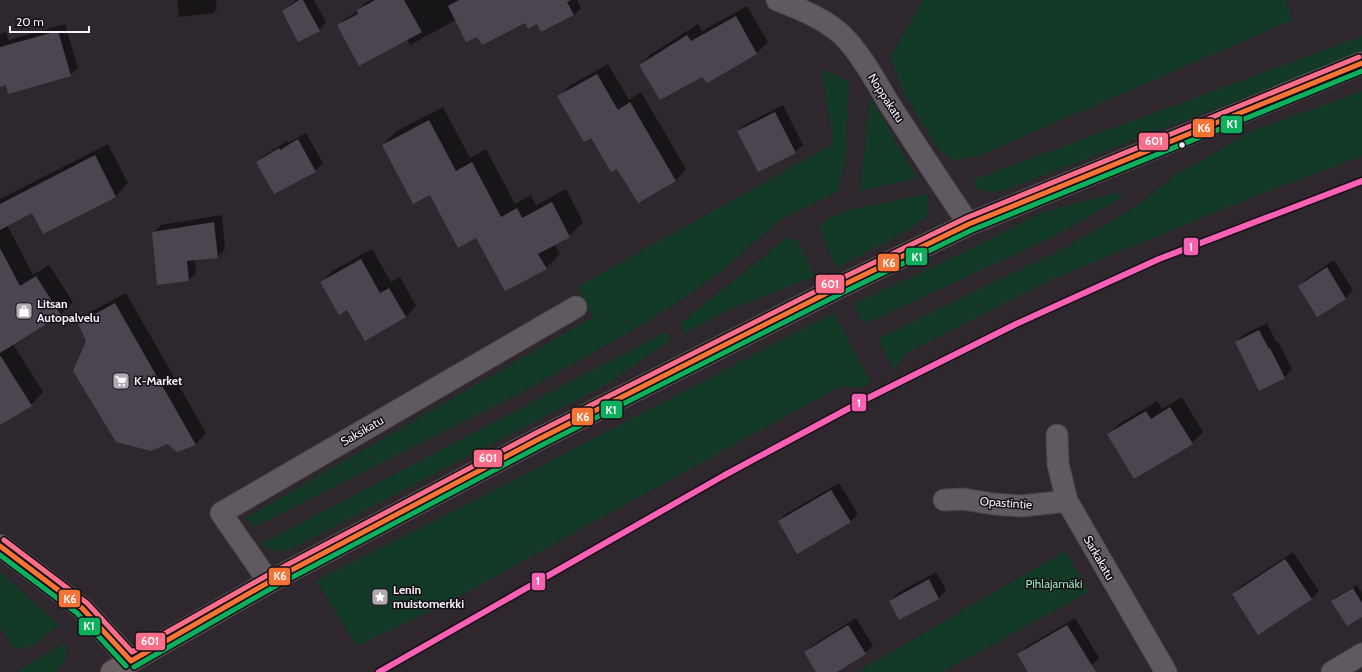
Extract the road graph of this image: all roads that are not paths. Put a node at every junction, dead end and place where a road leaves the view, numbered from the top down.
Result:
1 (777, 0) edge
2 (812, 6) edge
3 (1362, 63) edge
4 (970, 224) junction
5 (576, 307) dead end
6 (1057, 435) dead end
7 (944, 500) dead end
8 (1067, 501) junction
9 (0, 546) edge
10 (269, 582) junction
11 (1362, 654) edge
12 (131, 661) junction
13 (112, 672) edge
14 (1166, 672) edge
15 (1332, 672) edge

1 - 2 street, Noppakatu
2 - 4 street, Noppakatu
3 - 4 street
4 - 10 street
5 - 10 street, Saksikatu
6 - 8 street, Sarkakatu
7 - 8 street, Opastintie
8 - 14 street, Sarkakatu
9 - 12 street
10 - 12 street
11 - 15 street
12 - 13 street

